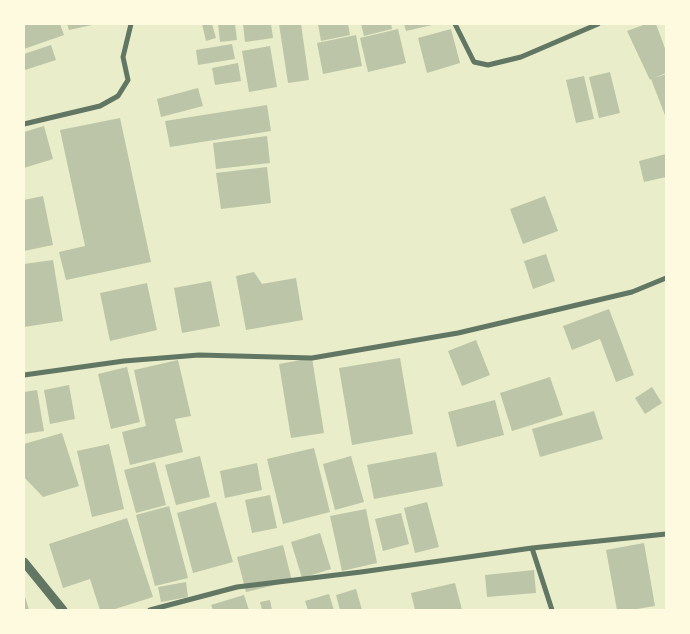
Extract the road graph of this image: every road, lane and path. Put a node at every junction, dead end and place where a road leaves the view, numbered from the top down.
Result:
1 (131, 24) edge
2 (455, 24) edge
3 (598, 24) edge
4 (24, 124) edge
5 (666, 278) edge
6 (24, 375) edge
7 (666, 534) edge
8 (532, 548) junction
9 (24, 562) edge
10 (63, 610) edge
11 (150, 610) edge
12 (552, 610) edge

1 - 4 street
2 - 3 street
5 - 6 street
7 - 8 street
8 - 11 street
8 - 12 street
9 - 10 street

